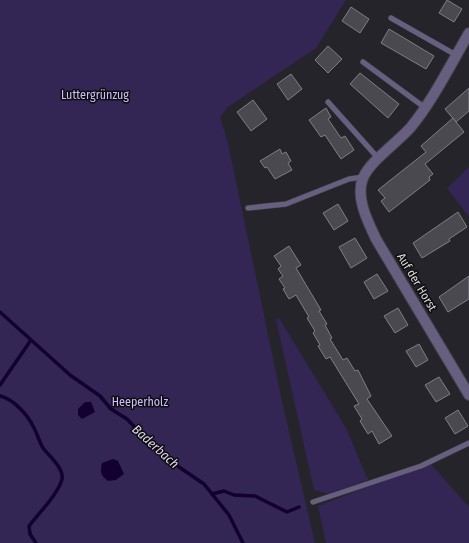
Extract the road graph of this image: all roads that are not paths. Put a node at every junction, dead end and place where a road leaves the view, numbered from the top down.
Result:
1 (391, 18) dead end
2 (469, 33) edge
3 (456, 55) junction
4 (363, 62) dead end
5 (328, 102) dead end
6 (424, 107) junction
7 (378, 158) junction
8 (363, 177) junction
9 (248, 208) dead end
10 (469, 395) edge
11 (469, 443) edge
12 (313, 502) dead end

1 - 3 lane
2 - 3 street
3 - 6 street
4 - 6 lane
5 - 7 lane
6 - 7 street
7 - 8 street
8 - 9 lane
8 - 10 street, Auf der Horst
11 - 12 lane

